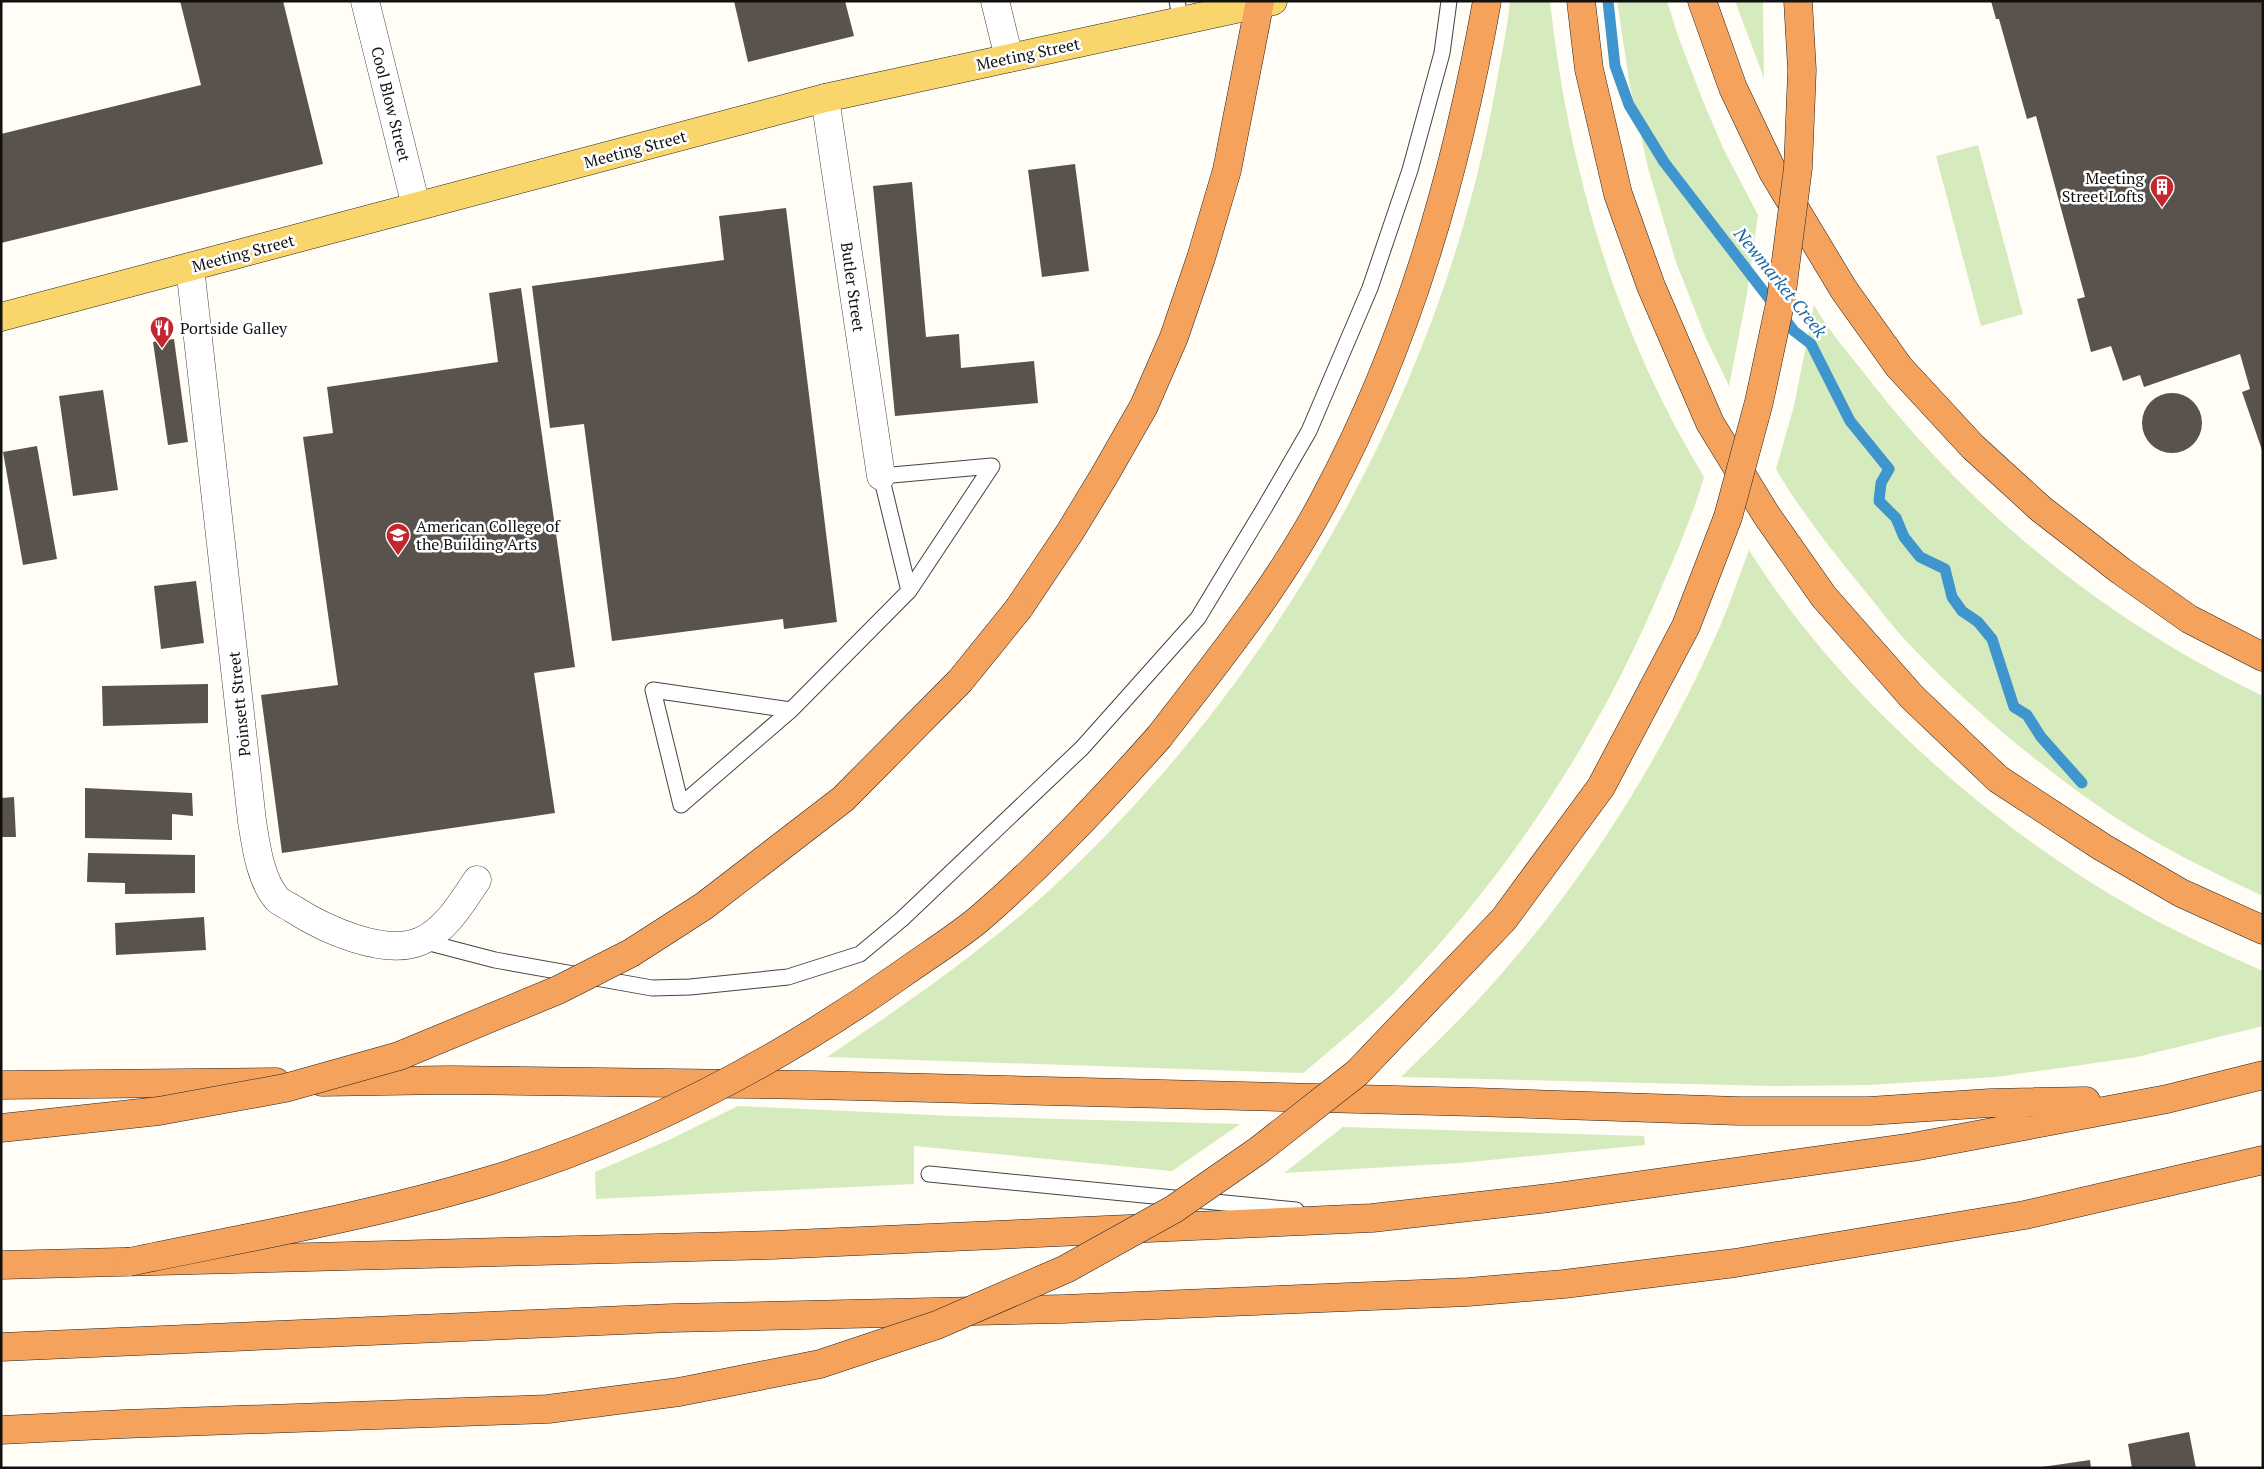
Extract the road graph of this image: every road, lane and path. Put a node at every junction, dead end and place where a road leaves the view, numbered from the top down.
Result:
1 (365, 1) edge
2 (995, 1) edge
3 (1449, 1) edge
4 (1486, 1) edge
5 (1581, 1) edge
6 (1702, 1) edge
7 (1798, 1) edge
8 (1264, 2) edge
9 (1179, 11) edge
10 (1009, 58) junction
11 (825, 98) junction
12 (416, 206) junction
13 (190, 267) junction
14 (1, 317) edge
15 (881, 476) junction
16 (909, 591) junction
17 (2263, 658) edge
18 (791, 710) junction
19 (478, 880) dead end
20 (2263, 930) edge
21 (422, 941) junction
22 (2263, 1075) edge
23 (1, 1085) edge
24 (2167, 1099) junction
25 (1, 1128) edge
26 (2263, 1160) edge
27 (929, 1174) dead end
28 (1372, 1218) junction
29 (129, 1262) junction
30 (1, 1265) edge
31 (1, 1348) edge
32 (1, 1430) edge

1 - 12 street, Cool Blow Street
2 - 10 street
3 - 21 lane
4 - 29 highway, bridge
5 - 20 highway
6 - 17 highway
7 - 32 highway, bridge
8 - 9 main road, Meeting Street
8 - 25 highway, bridge
9 - 10 main road, Meeting Street
10 - 11 main road, Meeting Street
11 - 12 main road, Meeting Street
11 - 15 street, Butler Street
12 - 13 main road, Meeting Street
13 - 14 main road, Meeting Street
13 - 21 street, Poinsett Street
15 - 16 lane
15 - 16 lane
16 - 18 lane
18 - 18 lane
19 - 21 street, Poinsett Street
22 - 24 highway
23 - 24 highway
24 - 28 highway
26 - 31 highway, bridge
27 - 28 lane
28 - 29 highway, bridge
29 - 30 highway

